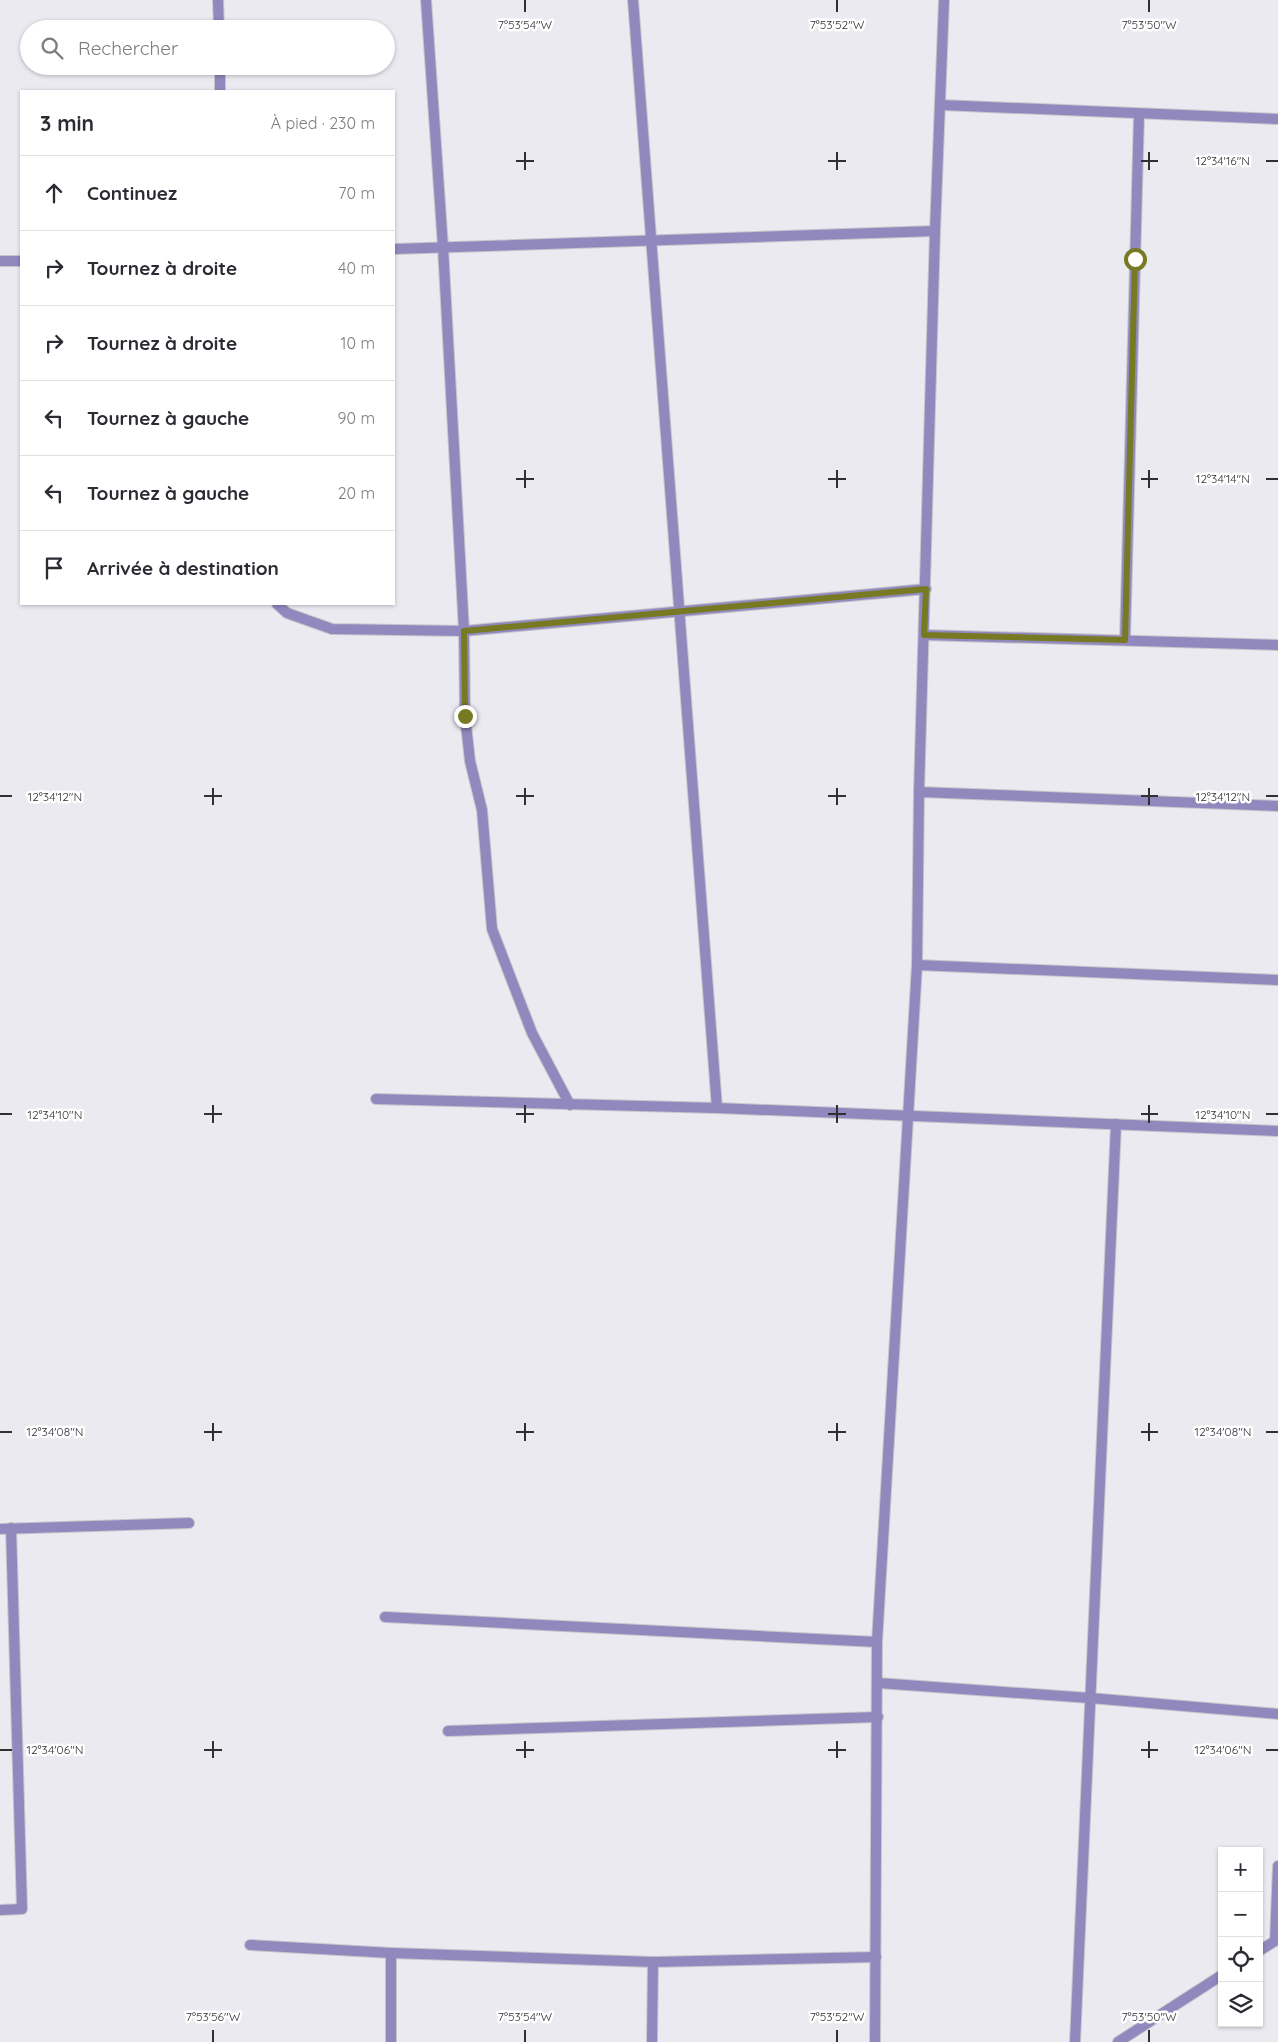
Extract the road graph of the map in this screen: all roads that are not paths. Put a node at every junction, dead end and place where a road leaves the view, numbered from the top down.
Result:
1 (218, 0) edge
2 (426, 0) edge
3 (633, 0) edge
4 (944, 0) edge
5 (219, 20) edge
6 (220, 75) edge
7 (220, 90) edge
8 (941, 105) junction
9 (1139, 114) junction
10 (1278, 120) edge
11 (935, 231) junction
12 (651, 240) junction
13 (443, 247) junction
14 (395, 249) edge
15 (0, 261) edge
16 (20, 261) edge
17 (926, 589) junction
18 (278, 605) edge
19 (679, 610) junction
20 (464, 631) junction
21 (924, 635) junction
22 (1125, 640) junction
23 (1278, 645) edge
24 (919, 792) junction
25 (1278, 806) edge
26 (917, 965) junction
27 (1278, 980) edge
28 (376, 1099) dead end
29 (570, 1105) junction
30 (717, 1108) junction
31 (909, 1116) junction
32 (1116, 1124) junction
33 (1278, 1131) edge
34 (189, 1523) dead end
35 (5, 1529) edge
36 (386, 1617) dead end
37 (877, 1642) junction
38 (878, 1683) junction
39 (1090, 1698) junction
40 (1278, 1714) edge
41 (878, 1717) junction
42 (448, 1731) dead end
43 (1278, 1866) edge
44 (0, 1910) edge
45 (1277, 1940) edge
46 (250, 1945) dead end
47 (1263, 1949) edge
48 (391, 1953) junction
49 (876, 1957) junction
50 (653, 1962) junction
51 (1218, 1978) edge
52 (392, 2042) edge
53 (652, 2042) edge
54 (875, 2042) edge
55 (1075, 2042) edge
56 (1118, 2042) edge

1 - 5 street
2 - 13 street
3 - 12 street
4 - 8 street
6 - 7 street
8 - 9 street
8 - 11 street
9 - 10 street
9 - 22 street
11 - 12 street
11 - 17 street
12 - 13 street
12 - 19 street
13 - 14 street
13 - 20 street
15 - 16 street
17 - 19 street
17 - 21 street
18 - 20 street
19 - 20 street
19 - 30 street
20 - 29 street
21 - 22 street
21 - 24 street
22 - 23 street
24 - 25 street
24 - 26 street
26 - 27 street
26 - 31 street
28 - 29 street
29 - 30 street
30 - 31 street
31 - 32 street
31 - 37 street
32 - 33 street
32 - 39 street
34 - 35 street
35 - 44 street
36 - 37 street
37 - 38 street
38 - 39 street
38 - 41 street
39 - 40 street
39 - 55 street
41 - 42 street
41 - 49 street
43 - 45 street
45 - 47 street
46 - 48 street
48 - 50 street
48 - 52 street
49 - 50 street
49 - 54 street
50 - 53 street
51 - 56 street

